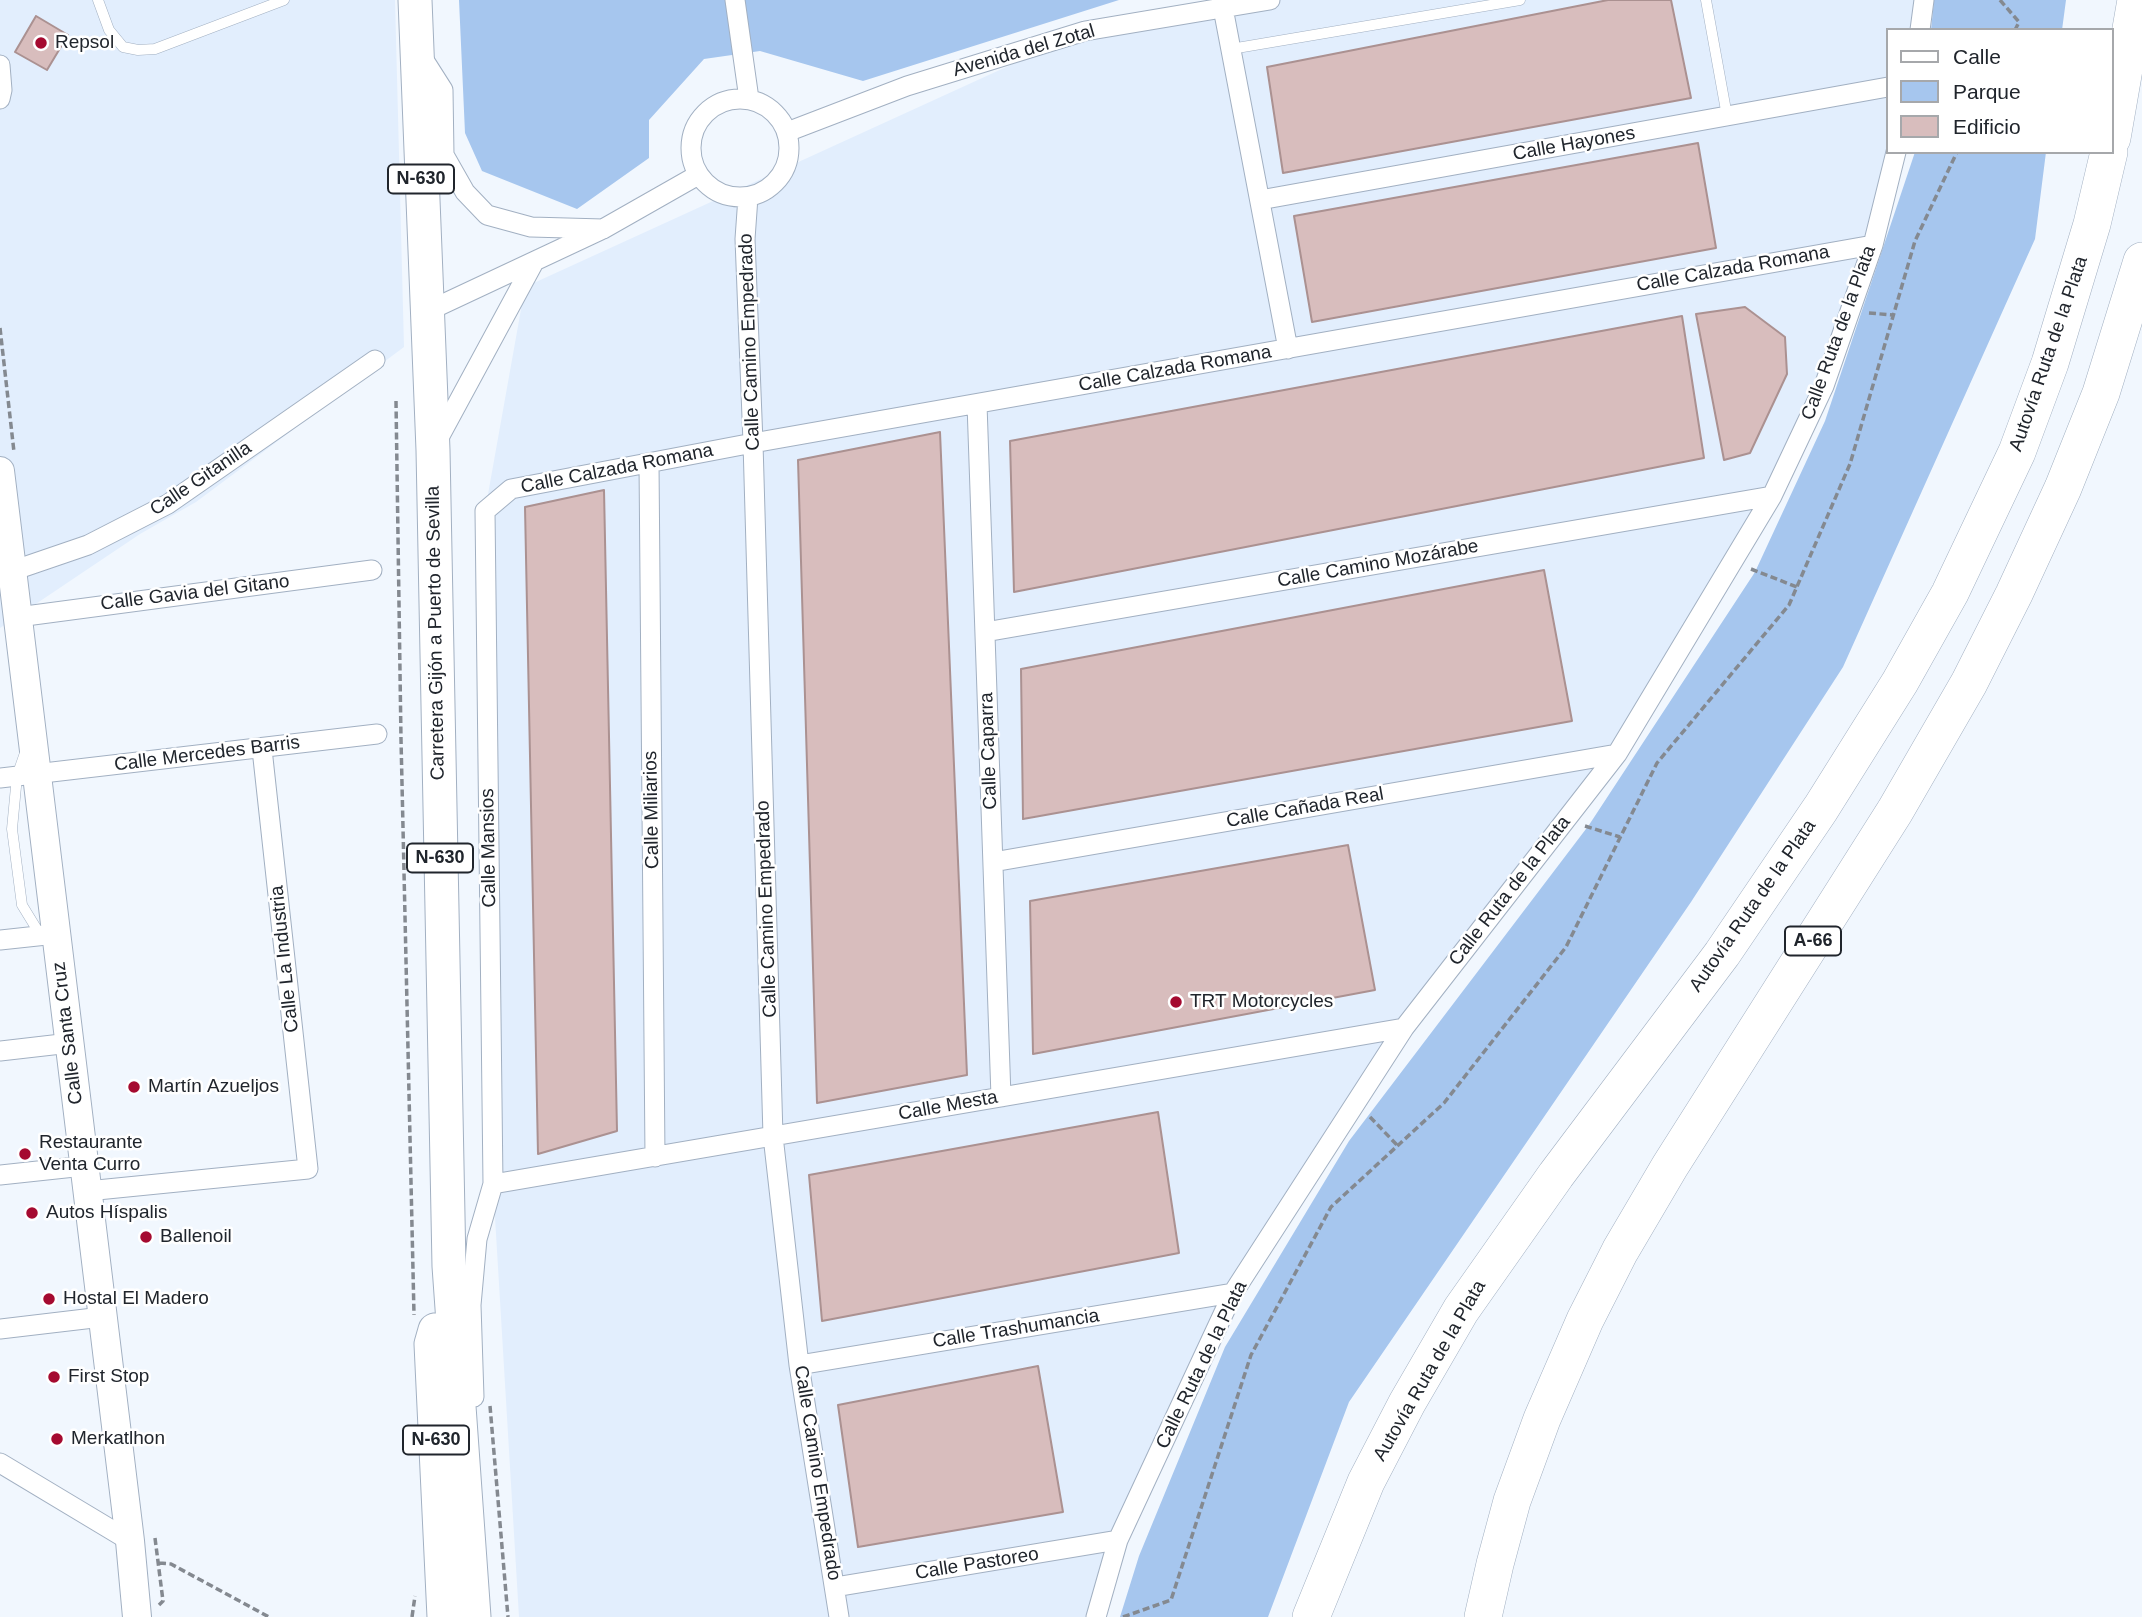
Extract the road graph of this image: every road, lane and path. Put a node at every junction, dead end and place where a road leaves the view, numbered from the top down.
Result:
1 (98, 0) edge
2 (284, 0) edge
3 (415, 0) edge
4 (735, 0) edge
5 (1270, 0) edge
6 (1520, 0) edge
7 (1706, 0) edge
8 (1924, 0) edge
9 (2000, 0) edge
10 (2136, 0) edge
11 (1223, 8) junction
12 (1920, 28) edge
13 (2016, 28) edge
14 (415, 46) junction
15 (1231, 50) junction
16 (0, 65) edge
17 (1886, 87) edge
18 (0, 99) edge
19 (749, 99) junction
20 (1727, 116) junction
21 (2114, 126) edge
22 (787, 132) junction
23 (1896, 154) edge
24 (1956, 154) edge
25 (2109, 154) edge
26 (698, 175) junction
27 (748, 197) junction
28 (1260, 200) junction
29 (603, 229) junction
30 (1873, 244) junction
31 (2142, 261) edge
32 (534, 262) junction
33 (426, 312) junction
34 (1288, 349) junction
35 (375, 360) dead end
36 (396, 401) dead end
37 (977, 404) junction
38 (753, 443) junction
39 (433, 450) junction
40 (649, 463) junction
41 (0, 471) edge
42 (1772, 496) junction
43 (485, 511) joint
44 (4, 544) edge
45 (1733, 561) junction
46 (372, 570) dead end
47 (12, 572) junction
48 (1797, 587) junction
49 (18, 617) junction
50 (985, 632) junction
51 (377, 734) dead end
52 (262, 748) junction
53 (1617, 754) junction
54 (18, 776) edge
55 (1566, 819) junction
56 (1620, 837) junction
57 (993, 862) junction
58 (49, 935) junction
59 (0, 940) edge
60 (1404, 1028) junction
61 (70, 1042) junction
62 (0, 1051) edge
63 (1001, 1097) junction
64 (1356, 1103) junction
65 (773, 1136) junction
66 (1398, 1146) junction
67 (655, 1157) junction
68 (0, 1175) edge
69 (86, 1179) junction
70 (493, 1184) junction
71 (449, 1266) junction
72 (1233, 1293) junction
73 (102, 1317) junction
74 (414, 1319) dead end
75 (0, 1329) edge
76 (799, 1365) junction
77 (489, 1399) dead end
78 (461, 1452) junction
79 (0, 1464) edge
80 (1118, 1540) junction
81 (131, 1551) junction
82 (835, 1587) junction
83 (416, 1588) dead end
84 (1311, 1615) edge
85 (137, 1617) edge
86 (269, 1617) edge
87 (412, 1617) edge
88 (444, 1617) edge
89 (474, 1617) edge
90 (508, 1617) edge
91 (839, 1617) edge
92 (1096, 1617) edge
93 (1123, 1617) edge
94 (1483, 1617) edge

1 - 2 lane
3 - 14 highway, Carretera Gijón a Puerto de Sevilla / N-630
4 - 19 street
5 - 11 street, Avenida del Zotal
6 - 15 lane
7 - 20 lane
8 - 12 street
9 - 13 path
10 - 21 highway
11 - 15 street
11 - 22 street, Avenida del Zotal
14 - 29 street
14 - 33 highway, Carretera Gijón a Puerto de Sevilla / N-630
15 - 28 street
16 - 18 street
17 - 20 street, Calle Hayones
19 - 22 street
19 - 26 street
20 - 28 street, Calle Hayones
22 - 27 street
23 - 30 street, Calle Ruta de la Plata
24 - 48 path
25 - 84 highway, Autovía Ruta de la Plata
26 - 27 street
26 - 29 street
27 - 38 street, Calle Camino Empedrado
28 - 34 street
29 - 32 street
30 - 34 street, Calle Calzada Romana
30 - 42 street, Calle Ruta de la Plata
31 - 94 highway, A-66
32 - 33 street
32 - 39 street
33 - 39 highway, Carretera Gijón a Puerto de Sevilla / N-630
34 - 37 street, Calle Calzada Romana
35 - 47 street, Calle Gitanilla
36 - 74 path
37 - 38 street, Calle Calzada Romana
37 - 50 street, Calle Caparra
38 - 40 street, Calle Calzada Romana
38 - 65 street, Calle Camino Empedrado
39 - 71 highway, Carretera Gijón a Puerto de Sevilla / N-630
40 - 43 street, Calle Calzada Romana
40 - 67 street, Calle Miliarios
41 - 44 main road, Calle Santa Cruz
42 - 45 street, Calle Ruta de la Plata
42 - 50 street, Calle Camino Mozárabe
43 - 70 street, Calle Mansios
44 - 47 main road, Calle Santa Cruz
45 - 48 path
45 - 53 street, Calle Ruta de la Plata
46 - 49 street, Calle Gavia del Gitano
47 - 49 main road, Calle Santa Cruz
48 - 56 path
49 - 54 main road, Calle Santa Cruz
50 - 57 street, Calle Caparra
51 - 52 street, Calle Mercedes Barris
52 - 54 street, Calle Mercedes Barris
52 - 69 street, Calle La Industria
53 - 55 street, Calle Ruta de la Plata
53 - 57 street, Calle Cañada Real
54 - 58 main road, Calle Santa Cruz
55 - 56 path
55 - 60 street, Calle Ruta de la Plata
56 - 66 path
57 - 63 street, Calle Caparra
58 - 59 street
58 - 61 main road, Calle Santa Cruz
60 - 63 street, Calle Mesta
60 - 64 street, Calle Ruta de la Plata
61 - 62 street
61 - 69 main road, Calle Santa Cruz
63 - 65 street, Calle Mesta
64 - 66 path
64 - 72 street, Calle Ruta de la Plata
65 - 67 street, Calle Mesta
65 - 76 street, Calle Camino Empedrado
66 - 93 path
67 - 70 street, Calle Mesta
68 - 69 street
69 - 73 main road, Calle Santa Cruz
70 - 78 street, Calle Mansios
71 - 78 highway, Carretera Gijón a Puerto de Sevilla / N-630
71 - 88 highway, Carretera Gijón a Puerto de Sevilla / N-630
72 - 76 street, Calle Trashumancia
72 - 80 street, Calle Ruta de la Plata
73 - 75 street
73 - 81 main road, Calle Santa Cruz
76 - 82 street, Calle Camino Empedrado
77 - 90 path
78 - 89 highway, Carretera Gijón a Puerto de Sevilla
79 - 81 street
80 - 82 street, Calle Pastoreo
80 - 92 street, Calle Ruta de la Plata
81 - 85 main road, Calle Santa Cruz
81 - 86 path
82 - 91 street, Calle Camino Empedrado
83 - 87 path

